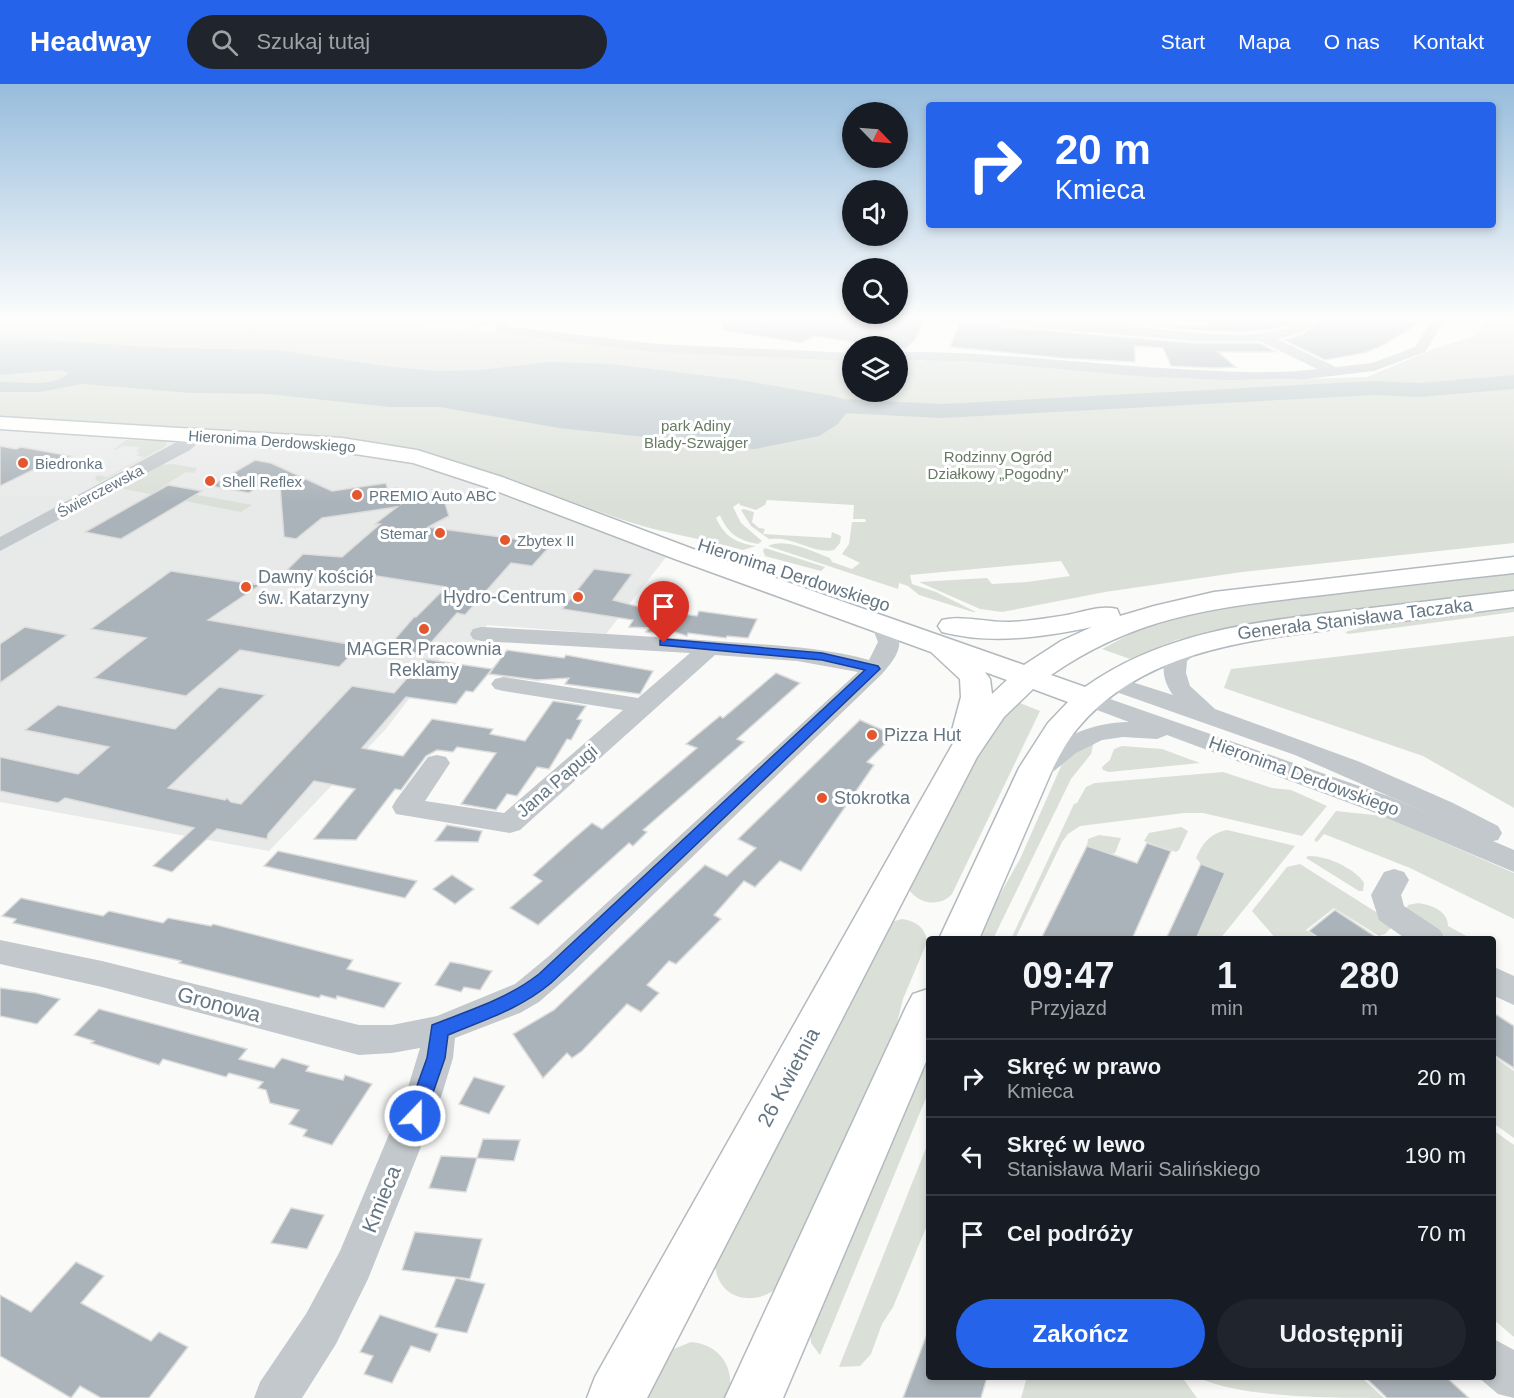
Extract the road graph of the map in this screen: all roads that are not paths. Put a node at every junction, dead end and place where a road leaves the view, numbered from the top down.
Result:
1 (0, 423) edge
2 (199, 435) junction
3 (536, 498) junction
4 (0, 544) edge
5 (1514, 565) edge
6 (1514, 599) edge
7 (1213, 601) junction
8 (882, 624) junction
9 (952, 626) junction
10 (481, 634) dead end
11 (921, 639) junction
12 (1198, 644) junction
13 (709, 648) junction
14 (874, 669) junction
15 (1038, 669) junction
16 (503, 684) dead end
17 (1102, 691) junction
18 (643, 706) junction
19 (1224, 721) junction
20 (1208, 741) junction
21 (961, 756) junction
22 (437, 763) dead end
23 (1033, 777) junction
24 (1514, 847) edge
25 (1514, 862) edge
26 (1394, 880) dead end
27 (960, 936) edge
28 (1425, 936) edge
29 (0, 952) edge
30 (1496, 981) edge
31 (1514, 992) edge
32 (926, 1011) edge
33 (439, 1030) junction
34 (1496, 1363) edge
35 (1514, 1378) edge
36 (276, 1398) edge
37 (616, 1398) edge
38 (754, 1398) edge

1 - 2 main road, Hieronima Derdowskiego
2 - 3 main road, Hieronima Derdowskiego
2 - 4 street, Świerczewska
3 - 8 main road, Hieronima Derdowskiego
3 - 9 main road, Hieronima Derdowskiego
5 - 7 main road, Generała Stanisława Taczaka
6 - 12 main road, Generała Stanisława Taczaka
7 - 9 main road, Generała Stanisława Taczaka
7 - 15 main road, Generała Stanisława Taczaka
8 - 11 main road, Hieronima Derdowskiego
8 - 14 street
9 - 15 main road, Hieronima Derdowskiego
10 - 13 street
11 - 15 main road, Hieronima Derdowskiego
11 - 21 main road, 26 Kwietnia
12 - 17 main road, Generała Stanisława Taczaka
12 - 19 street, Generała Stanisława Taczaka
13 - 14 street
13 - 18 street, Jana Papugi
14 - 33 street
15 - 17 main road, Hieronima Derdowskiego
15 - 21 main road, 26 Kwietnia
16 - 18 street
17 - 19 street, Hieronima Derdowskiego
17 - 20 street, Hieronima Derdowskiego
17 - 23 main road
18 - 22 street, Jana Papugi
19 - 24 street, Hieronima Derdowskiego
20 - 23 street
20 - 25 street, Hieronima Derdowskiego
21 - 37 main road, 26 Kwietnia
23 - 27 main road
26 - 28 street
29 - 33 street, Gronowa
30 - 31 street
32 - 38 main road
33 - 36 street, Kmieca
34 - 35 street

